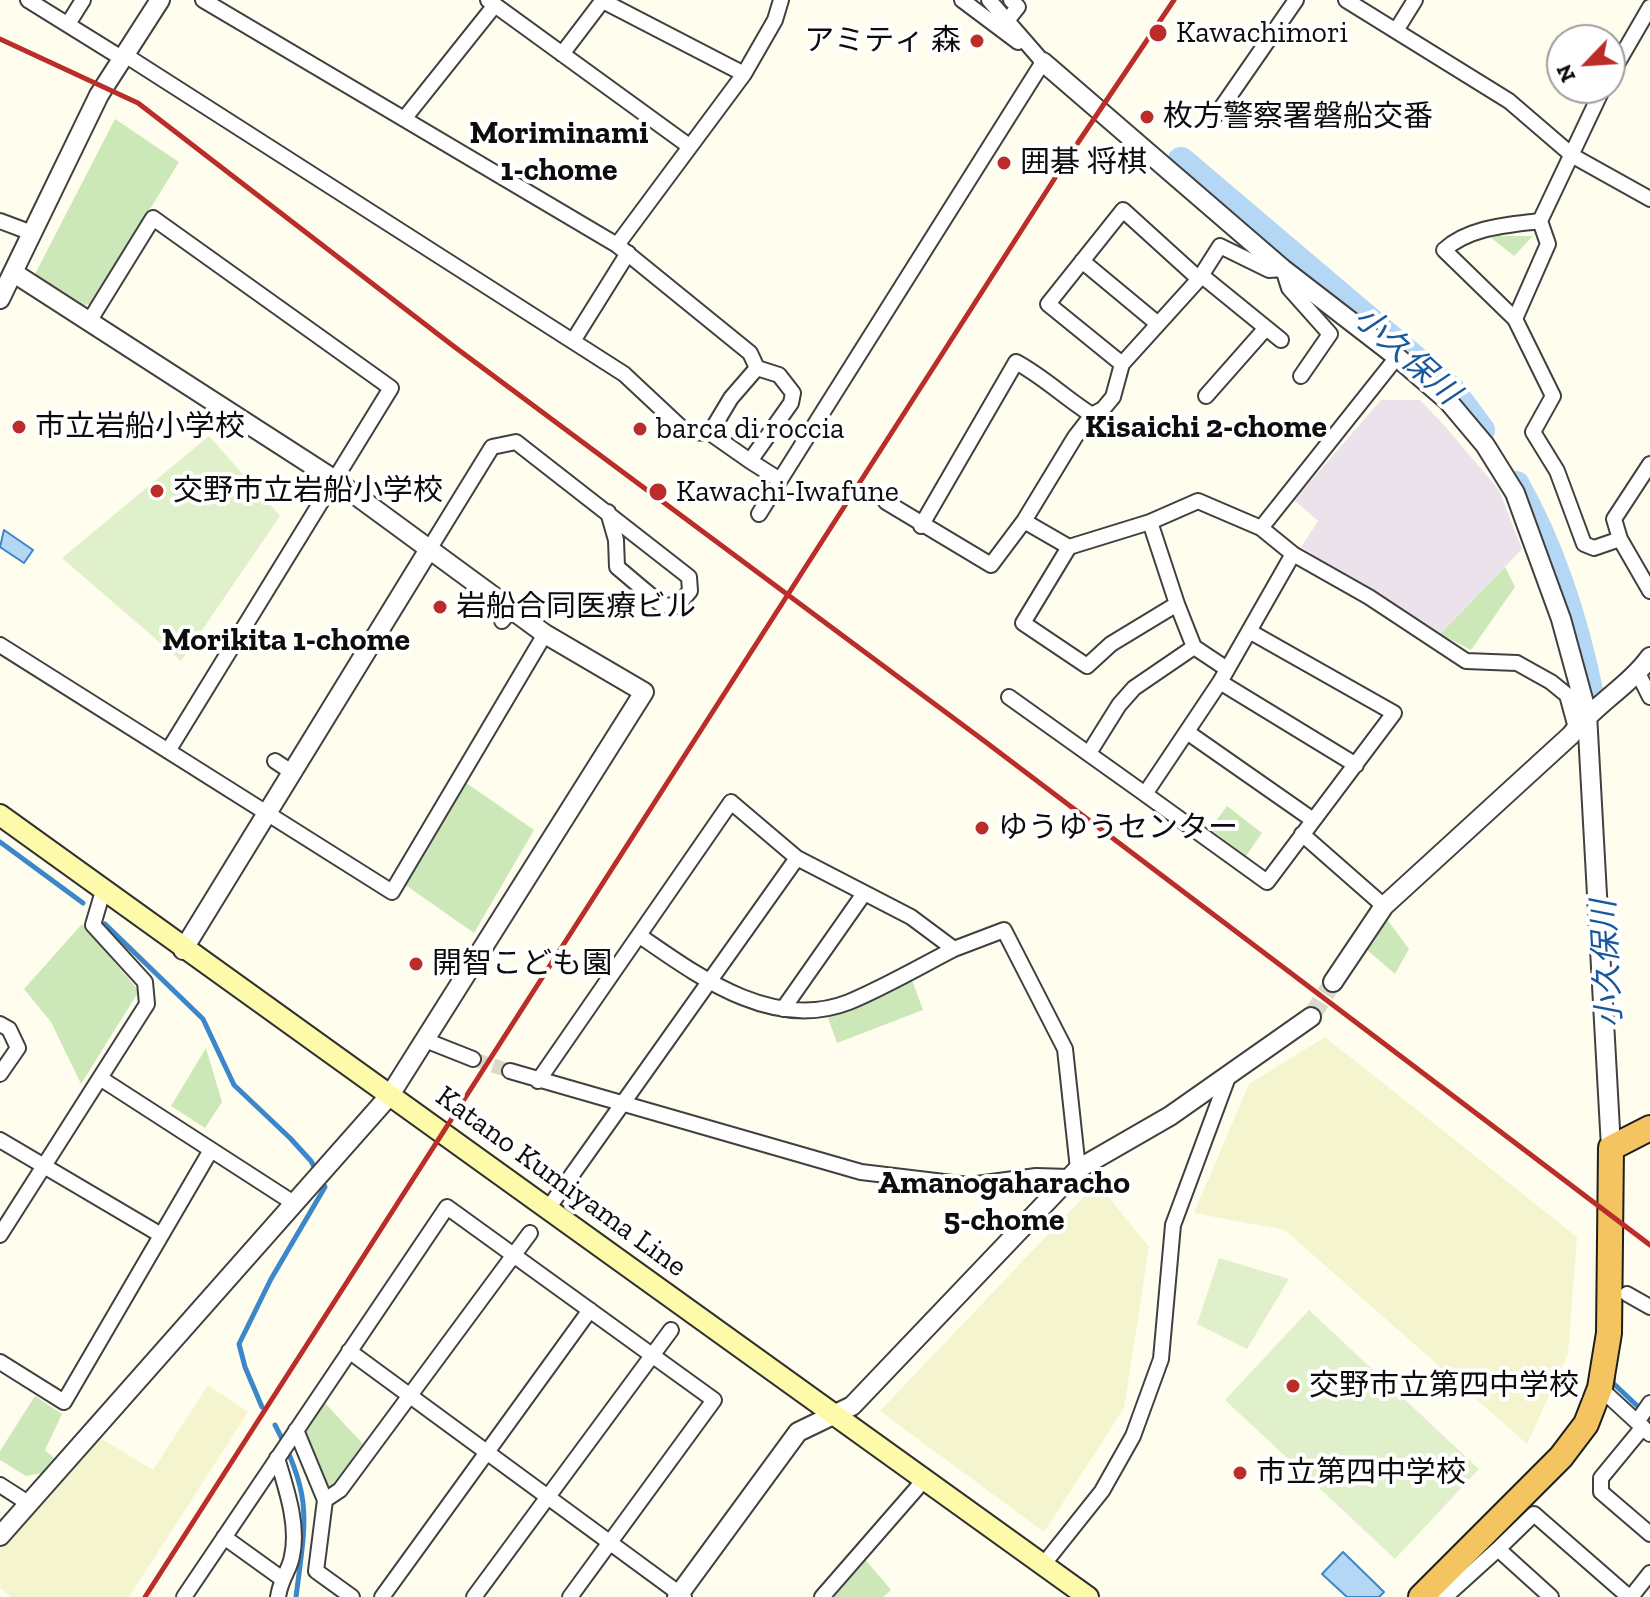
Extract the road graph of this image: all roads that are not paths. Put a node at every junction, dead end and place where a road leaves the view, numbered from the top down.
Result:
1 (28, 0) edge
2 (83, 0) edge
3 (160, 0) edge
4 (203, 0) edge
5 (603, 0) edge
6 (781, 0) edge
7 (962, 0) edge
8 (989, 0) edge
9 (1011, 0) edge
10 (1296, 0) edge
11 (1346, 0) edge
12 (1415, 0) edge
13 (492, 3) edge
14 (1650, 7) edge
15 (1006, 22) junction
16 (68, 24) junction
17 (1397, 29) junction
18 (1026, 43) junction
19 (1626, 48) edge
20 (562, 54) junction
21 (124, 57) junction
22 (1043, 62) junction
23 (744, 74) junction
24 (1593, 104) edge
25 (1217, 114) dead end
26 (404, 119) junction
27 (689, 146) junction
28 (1573, 156) junction
29 (1650, 199) edge
30 (0, 221) edge
31 (1540, 221) junction
32 (32, 233) junction
33 (622, 249) junction
34 (1082, 261) junction
35 (1283, 269) junction
36 (14, 273) junction
37 (1200, 277) junction
38 (0, 299) edge
39 (1515, 319) junction
40 (90, 320) junction
41 (1158, 324) junction
42 (1266, 328) junction
43 (1281, 340) dead end
44 (573, 341) junction
45 (1397, 357) junction
46 (1122, 364) junction
47 (1302, 365) dead end
48 (757, 368) junction
49 (1206, 396) dead end
50 (1092, 415) junction
51 (710, 433) junction
52 (750, 461) junction
53 (1650, 464) edge
54 (335, 480) junction
55 (780, 480) junction
56 (886, 502) dead end
57 (608, 512) junction
58 (759, 514) dead end
59 (1024, 521) junction
60 (1150, 522) junction
61 (921, 526) junction
62 (1261, 528) junction
63 (1620, 539) junction
64 (1069, 547) junction
65 (428, 551) junction
66 (1293, 554) junction
67 (1650, 591) edge
68 (1177, 604) junction
69 (1249, 631) junction
70 (545, 634) junction
71 (0, 645) edge
72 (1194, 647) junction
73 (1650, 657) edge
74 (1638, 673) junction
75 (1223, 675) junction
76 (1009, 697) dead end
77 (1650, 697) edge
78 (1582, 721) junction
79 (1187, 732) junction
80 (168, 751) junction
81 (1089, 753) junction
82 (275, 761) dead end
83 (1356, 765) junction
84 (293, 773) junction
85 (1145, 794) junction
86 (267, 814) junction
87 (0, 815) edge
88 (1313, 820) junction
89 (1302, 834) junction
90 (797, 858) junction
91 (103, 891) junction
92 (863, 895) junction
93 (1384, 906) junction
94 (640, 936) junction
95 (954, 949) junction
96 (183, 950) junction
97 (1333, 982) tunnel mouth
98 (708, 983) junction
99 (783, 1009) junction
100 (1311, 1017) tunnel mouth
101 (0, 1024) edge
102 (425, 1040) junction
103 (473, 1059) tunnel mouth
104 (510, 1071) tunnel mouth
105 (0, 1074) edge
106 (1228, 1077) junction
107 (100, 1078) junction
108 (538, 1081) junction
109 (390, 1095) junction
110 (622, 1104) junction
111 (1650, 1128) edge
112 (0, 1140) edge
113 (1611, 1148) junction
114 (211, 1150) junction
115 (43, 1167) junction
116 (1074, 1173) junction
117 (292, 1202) junction
118 (547, 1210) junction
119 (530, 1233) dead end
120 (0, 1235) edge
121 (161, 1235) junction
122 (514, 1255) junction
123 (1627, 1294) dead end
124 (1650, 1307) edge
125 (590, 1310) junction
126 (671, 1330) dead end
127 (349, 1351) junction
128 (653, 1355) junction
129 (0, 1362) edge
130 (1600, 1388) junction
131 (410, 1395) junction
132 (831, 1414) junction
133 (1645, 1418) edge
134 (296, 1430) junction
135 (487, 1452) junction
136 (277, 1458) junction
137 (924, 1480) junction
138 (0, 1485) edge
139 (548, 1497) junction
140 (325, 1500) junction
141 (28, 1503) junction
142 (1650, 1534) edge
143 (0, 1536) edge
144 (224, 1537) junction
145 (610, 1542) junction
146 (1498, 1549) junction
147 (1043, 1565) junction
148 (1650, 1573) edge
149 (281, 1578) junction
150 (186, 1596) edge
151 (680, 1596) edge
152 (278, 1597) edge
153 (352, 1597) edge
154 (382, 1597) edge
155 (474, 1597) edge
156 (570, 1597) edge
157 (822, 1597) edge
158 (1088, 1597) edge
159 (1421, 1597) edge
160 (1445, 1597) edge
161 (1551, 1597) edge
162 (1630, 1597) edge

1 - 16 street
2 - 16 street
3 - 21 street
4 - 26 street
5 - 20 street
5 - 23 street
6 - 23 street
7 - 18 street
8 - 15 street
9 - 15 street
10 - 25 street
11 - 17 street
12 - 17 street
13 - 20 street
13 - 26 street
14 - 19 street
15 - 18 street
16 - 21 street
17 - 28 street
18 - 22 street
20 - 27 street
21 - 32 street
21 - 44 street
22 - 35 street
22 - 55 street
23 - 27 street
24 - 28 street
26 - 33 street
27 - 33 street
28 - 29 street
28 - 31 street
30 - 32 street
31 - 39 street
31 - 39 street
32 - 36 street
33 - 44 street
33 - 48 street
34 - 37 street
34 - 41 street
34 - 46 street
35 - 37 street
35 - 45 street
35 - 47 street
36 - 38 street
36 - 40 street
37 - 41 street
37 - 42 street
39 - 63 street
40 - 54 street
40 - 54 street
41 - 46 street
42 - 43 street
42 - 49 street
44 - 51 street
45 - 62 street
45 - 78 street
46 - 50 street
48 - 51 street
48 - 52 street
50 - 59 street
50 - 61 street
51 - 52 street
52 - 55 street
53 - 63 street
54 - 65 street
54 - 80 street
55 - 58 street
56 - 61 street
57 - 57 street
57 - 65 street
59 - 61 street
59 - 64 street
60 - 62 street
60 - 64 street
60 - 68 street
62 - 66 street
63 - 67 street
64 - 68 street
65 - 70 street
65 - 84 street
66 - 69 street
66 - 78 street
68 - 72 street
69 - 75 street
69 - 83 street
70 - 86 street
70 - 102 street
71 - 80 street
72 - 75 street
72 - 81 street
73 - 74 street
74 - 77 street
74 - 78 street
75 - 79 street
75 - 83 street
76 - 81 street
78 - 93 street
78 - 113 street
79 - 85 street
79 - 88 street
80 - 86 street
81 - 85 street
82 - 84 street
83 - 88 street
84 - 86 street
85 - 89 street
86 - 96 street
87 - 91 main road, Katano Kumiyama Line
88 - 89 street
89 - 93 street
90 - 92 street
90 - 94 street
90 - 98 street
91 - 96 main road, Katano Kumiyama Line
91 - 107 street
92 - 95 street
92 - 99 street
93 - 97 street
94 - 98 street
94 - 108 street
95 - 99 street
95 - 116 street
96 - 109 main road, Katano Kumiyama Line
98 - 99 street
98 - 110 street
100 - 106 street
101 - 105 street
102 - 103 street
102 - 109 street
104 - 108 street
106 - 116 street
106 - 147 street
107 - 114 street
107 - 115 street
108 - 110 street
109 - 117 street
109 - 118 main road, Katano Kumiyama Line
110 - 116 street
110 - 118 street
111 - 113 highway
112 - 115 street
113 - 130 highway
114 - 117 street
114 - 121 street
115 - 120 street
115 - 121 street
116 - 132 street
117 - 141 street
118 - 132 main road, Katano Kumiyama Line
119 - 122 street
121 - 129 street
122 - 125 street
122 - 127 street
122 - 131 street
123 - 124 street
125 - 128 street
125 - 135 street
126 - 128 street
127 - 131 street
127 - 134 street
128 - 139 street
128 - 145 street
130 - 133 street
130 - 159 highway
131 - 135 street
131 - 140 street
132 - 137 main road, Katano Kumiyama Line
132 - 151 street
133 - 142 street
134 - 136 street
134 - 140 street
135 - 139 street
135 - 154 street
136 - 144 street
136 - 149 street
137 - 147 main road, Katano Kumiyama Line
137 - 157 street
138 - 141 street
139 - 145 street
139 - 155 street
140 - 153 street
141 - 143 street
144 - 149 street
144 - 150 street
145 - 151 street
145 - 156 street
146 - 160 street
146 - 161 street
146 - 162 street
147 - 158 main road, Katano Kumiyama Line
148 - 162 street
149 - 152 street

